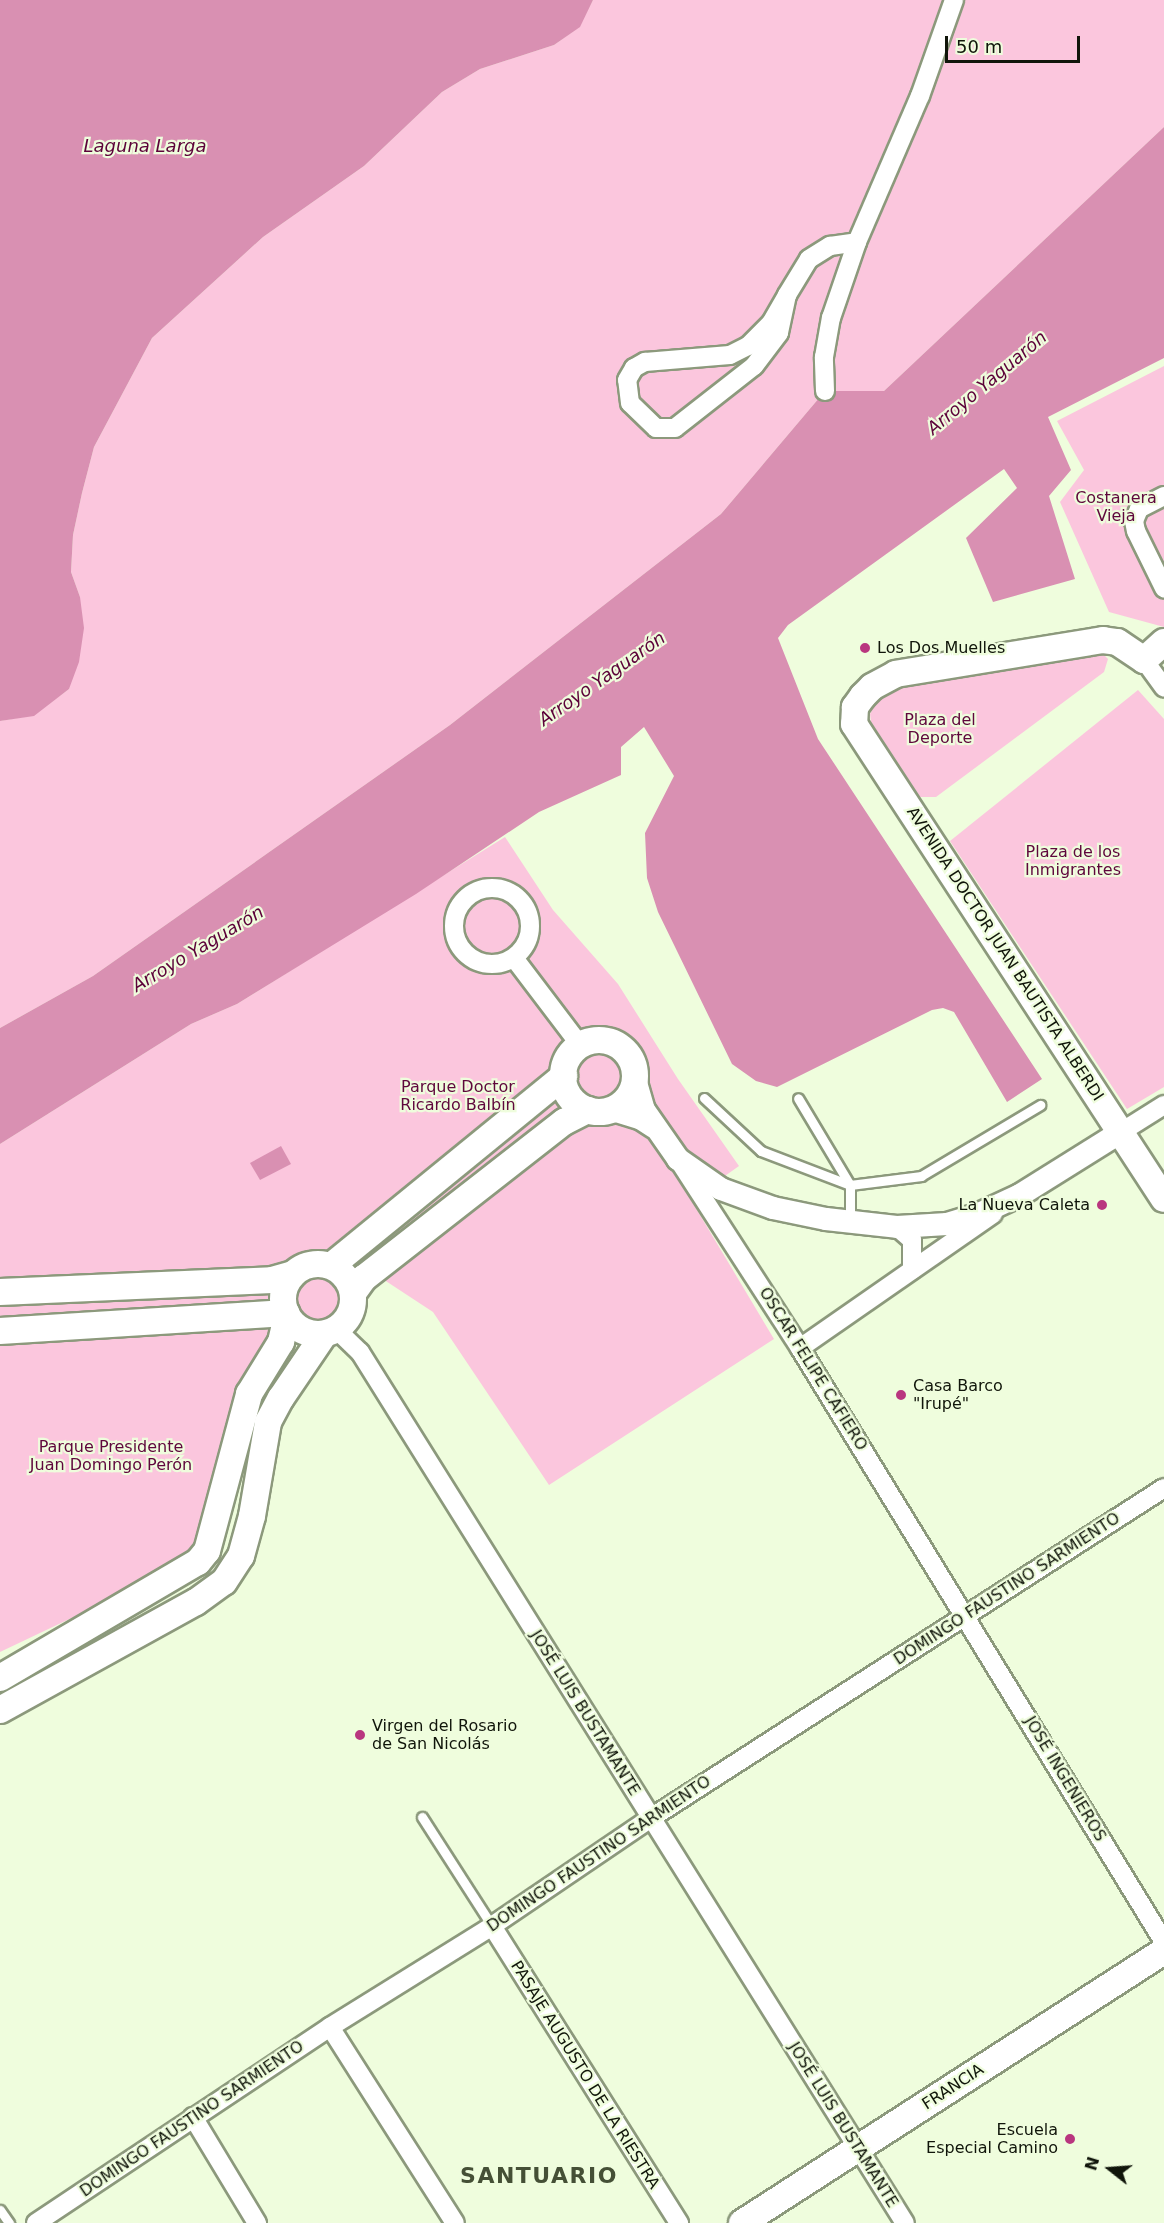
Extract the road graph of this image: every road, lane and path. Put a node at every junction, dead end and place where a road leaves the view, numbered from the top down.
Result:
1 (954, 0) edge
2 (857, 242) junction
3 (787, 295) junction
4 (825, 391) dead end
5 (1164, 496) edge
6 (1164, 588) edge
7 (1164, 642) edge
8 (1144, 660) junction
9 (1164, 688) edge
10 (514, 958) junction
11 (580, 1046) junction
12 (564, 1076) junction
13 (635, 1079) junction
14 (704, 1098) dead end
15 (798, 1098) dead end
16 (1164, 1104) edge
17 (1040, 1105) dead end
18 (597, 1111) junction
19 (654, 1127) junction
20 (1120, 1132) junction
21 (678, 1159) junction
22 (850, 1185) junction
23 (1020, 1196) junction
24 (1164, 1199) edge
25 (850, 1222) junction
26 (897, 1227) junction
27 (331, 1266) junction
28 (912, 1270) junction
29 (293, 1274) junction
30 (0, 1292) edge
31 (353, 1293) junction
32 (286, 1315) junction
33 (0, 1330) edge
34 (331, 1331) junction
35 (800, 1348) junction
36 (1164, 1488) edge
37 (965, 1616) junction
38 (0, 1678) edge
39 (0, 1710) edge
40 (422, 1816) dead end
41 (651, 1818) junction
42 (492, 1926) junction
43 (1164, 1942) edge
44 (1164, 1951) edge
45 (330, 2027) junction
46 (193, 2117) junction
47 (858, 2148) junction
48 (0, 2210) edge
49 (9, 2223) edge
50 (36, 2223) edge
51 (257, 2223) edge
52 (455, 2223) edge
53 (679, 2223) edge
54 (742, 2223) edge
55 (905, 2223) edge

1 - 2 street
2 - 3 street
2 - 4 street
3 - 3 street
5 - 6 street
7 - 8 main road
8 - 9 street
8 - 20 main road, AVENIDA DOCTOR JUAN BAUTISTA ALBERDI
10 - 10 street
10 - 11 street
11 - 12 main road
11 - 13 main road
12 - 18 main road
12 - 27 main road
13 - 18 main road
13 - 19 street, OSCAR FELIPE CAFIERO
14 - 22 lane
15 - 22 lane
16 - 20 street
17 - 22 lane
18 - 19 street, OSCAR FELIPE CAFIERO
18 - 31 main road
19 - 21 street, OSCAR FELIPE CAFIERO
20 - 23 street
20 - 24 main road, AVENIDA DOCTOR JUAN BAUTISTA ALBERDI
21 - 25 street
21 - 35 street, OSCAR FELIPE CAFIERO
22 - 25 lane
23 - 26 street
23 - 28 street
25 - 26 street
26 - 28 street
27 - 29 main road
27 - 31 main road
28 - 35 street
29 - 30 main road
29 - 32 main road
31 - 34 main road
32 - 33 main road
32 - 34 main road
32 - 38 main road
34 - 39 main road
34 - 41 street, JOSÉ LUIS BUSTAMANTE
35 - 37 street, OSCAR FELIPE CAFIERO
36 - 37 street, DOMINGO FAUSTINO SARMIENTO
37 - 41 street, DOMINGO FAUSTINO SARMIENTO
37 - 43 street, JOSÉ INGENIEROS
40 - 42 lane
41 - 42 street, DOMINGO FAUSTINO SARMIENTO
41 - 47 street, JOSÉ LUIS BUSTAMANTE
42 - 45 street, DOMINGO FAUSTINO SARMIENTO
42 - 53 street, PASAJE AUGUSTO DE LA RIESTRA
44 - 47 main road, FRANCIA
45 - 46 street, DOMINGO FAUSTINO SARMIENTO
45 - 52 street
46 - 50 street, DOMINGO FAUSTINO SARMIENTO
46 - 51 street
47 - 54 main road, FRANCIA
47 - 55 street, JOSÉ LUIS BUSTAMANTE
48 - 49 lane

